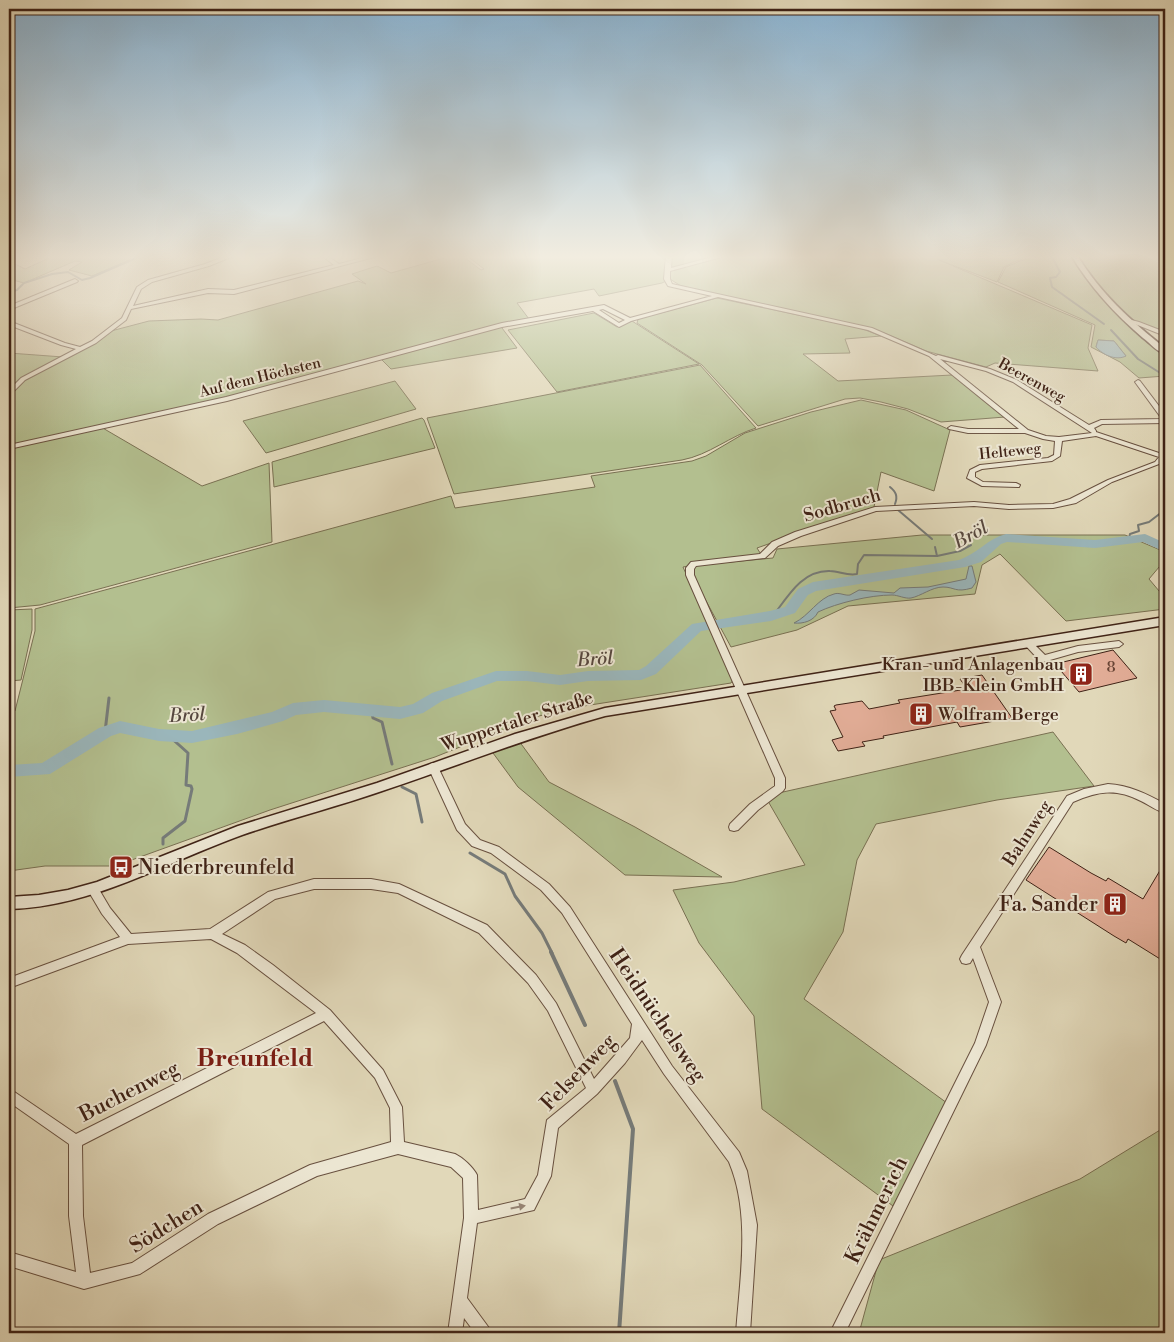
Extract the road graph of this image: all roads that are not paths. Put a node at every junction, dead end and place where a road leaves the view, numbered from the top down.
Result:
1 (125, 318) edge
2 (544, 318) edge
3 (607, 318) edge
4 (638, 318) edge
5 (817, 318) edge
6 (1125, 318) edge
7 (1128, 321) junction
8 (9, 323) edge
9 (1165, 334) edge
10 (82, 349) junction
11 (1165, 352) edge
12 (931, 354) junction
13 (1138, 382) dead end
14 (9, 392) edge
15 (1165, 420) edge
16 (950, 428) dead end
17 (1090, 428) junction
18 (1026, 431) junction
19 (1096, 434) junction
20 (1059, 439) junction
21 (9, 447) edge
22 (1165, 457) edge
23 (1016, 485) dead end
24 (1165, 621) edge
25 (1028, 643) junction
26 (1119, 644) dead end
27 (741, 690) junction
28 (434, 767) junction
29 (1165, 808) edge
30 (734, 827) dead end
31 (93, 889) junction
32 (9, 903) edge
33 (212, 934) junction
34 (128, 939) junction
35 (974, 946) junction
36 (966, 959) dead end
37 (9, 983) edge
38 (326, 1014) junction
39 (638, 1024) junction
40 (593, 1090) junction
41 (9, 1095) edge
42 (951, 1104) joint
43 (75, 1141) junction
44 (398, 1147) junction
45 (471, 1218) junction
46 (9, 1259) edge
47 (84, 1282) junction
48 (460, 1300) junction
49 (454, 1333) edge
50 (484, 1333) edge
51 (743, 1333) edge
52 (837, 1333) edge

1 - 10 street
2 - 21 street, Auf dem Höchsten
3 - 4 street, Auf dem Höchsten
5 - 12 street
6 - 7 main road
7 - 9 street
7 - 11 main road
8 - 10 street
10 - 14 street
12 - 17 street, Beerenweg
12 - 18 street
13 - 15 street
15 - 17 street
16 - 18 street
17 - 19 street, Beerenweg
18 - 20 street
19 - 20 street
19 - 22 street
20 - 23 street, Helteweg
22 - 27 street, Sodbruch
24 - 25 main road, Wuppertaler Straße
25 - 26 street
25 - 27 main road, Wuppertaler Straße
27 - 28 main road, Wuppertaler Straße
27 - 30 street, Sodbruch
28 - 31 main road, Wuppertaler Straße
28 - 39 street, Heidnüchelsweg
29 - 35 street, Bahnweg
31 - 32 main road, Wuppertaler Straße
31 - 34 street
33 - 34 street
33 - 38 street
33 - 40 street
34 - 37 street
35 - 36 street, Bahnweg
35 - 42 street
38 - 43 street, Buchenweg
38 - 44 street
39 - 40 street, Felsenweg
39 - 51 street, Heidnüchelsweg
45 -> 40 street, Felsenweg
41 - 43 street, Buchenweg
42 - 52 street, Krähmerich
43 - 47 street
44 - 45 street
44 - 47 street, Södchen
45 - 48 street
46 - 47 street
48 - 49 street
48 - 50 street

